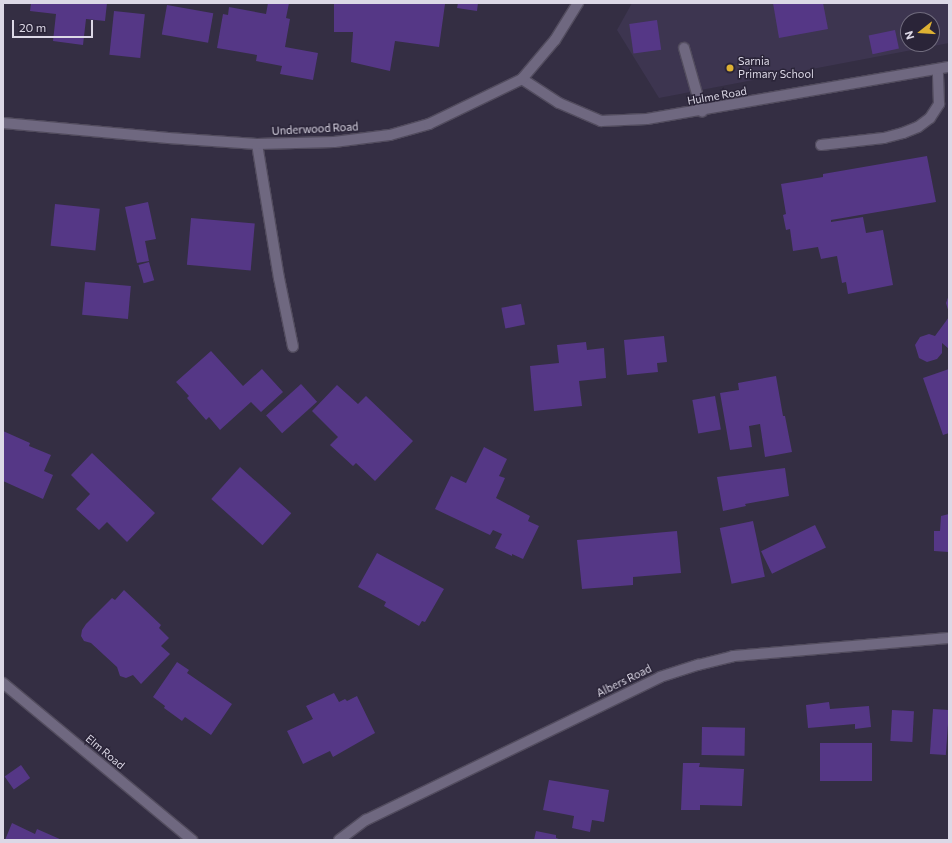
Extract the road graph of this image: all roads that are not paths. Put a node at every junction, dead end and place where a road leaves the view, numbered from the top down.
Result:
1 (578, 3) edge
2 (684, 48) dead end
3 (949, 67) edge
4 (938, 69) junction
5 (522, 79) junction
6 (702, 111) junction
7 (3, 123) edge
8 (257, 144) junction
9 (821, 145) dead end
10 (293, 347) dead end
11 (949, 638) edge
12 (3, 683) edge
13 (192, 840) edge
14 (339, 840) edge

1 - 5 street, Underwood Road
2 - 6 street
3 - 4 street, Hulme Road
4 - 6 street, Hulme Road
4 - 9 street
5 - 6 street, Hulme Road
5 - 8 street, Underwood Road
7 - 8 street, Underwood Road
8 - 10 street
11 - 14 street, Albers Road
12 - 13 street, Elm Road

